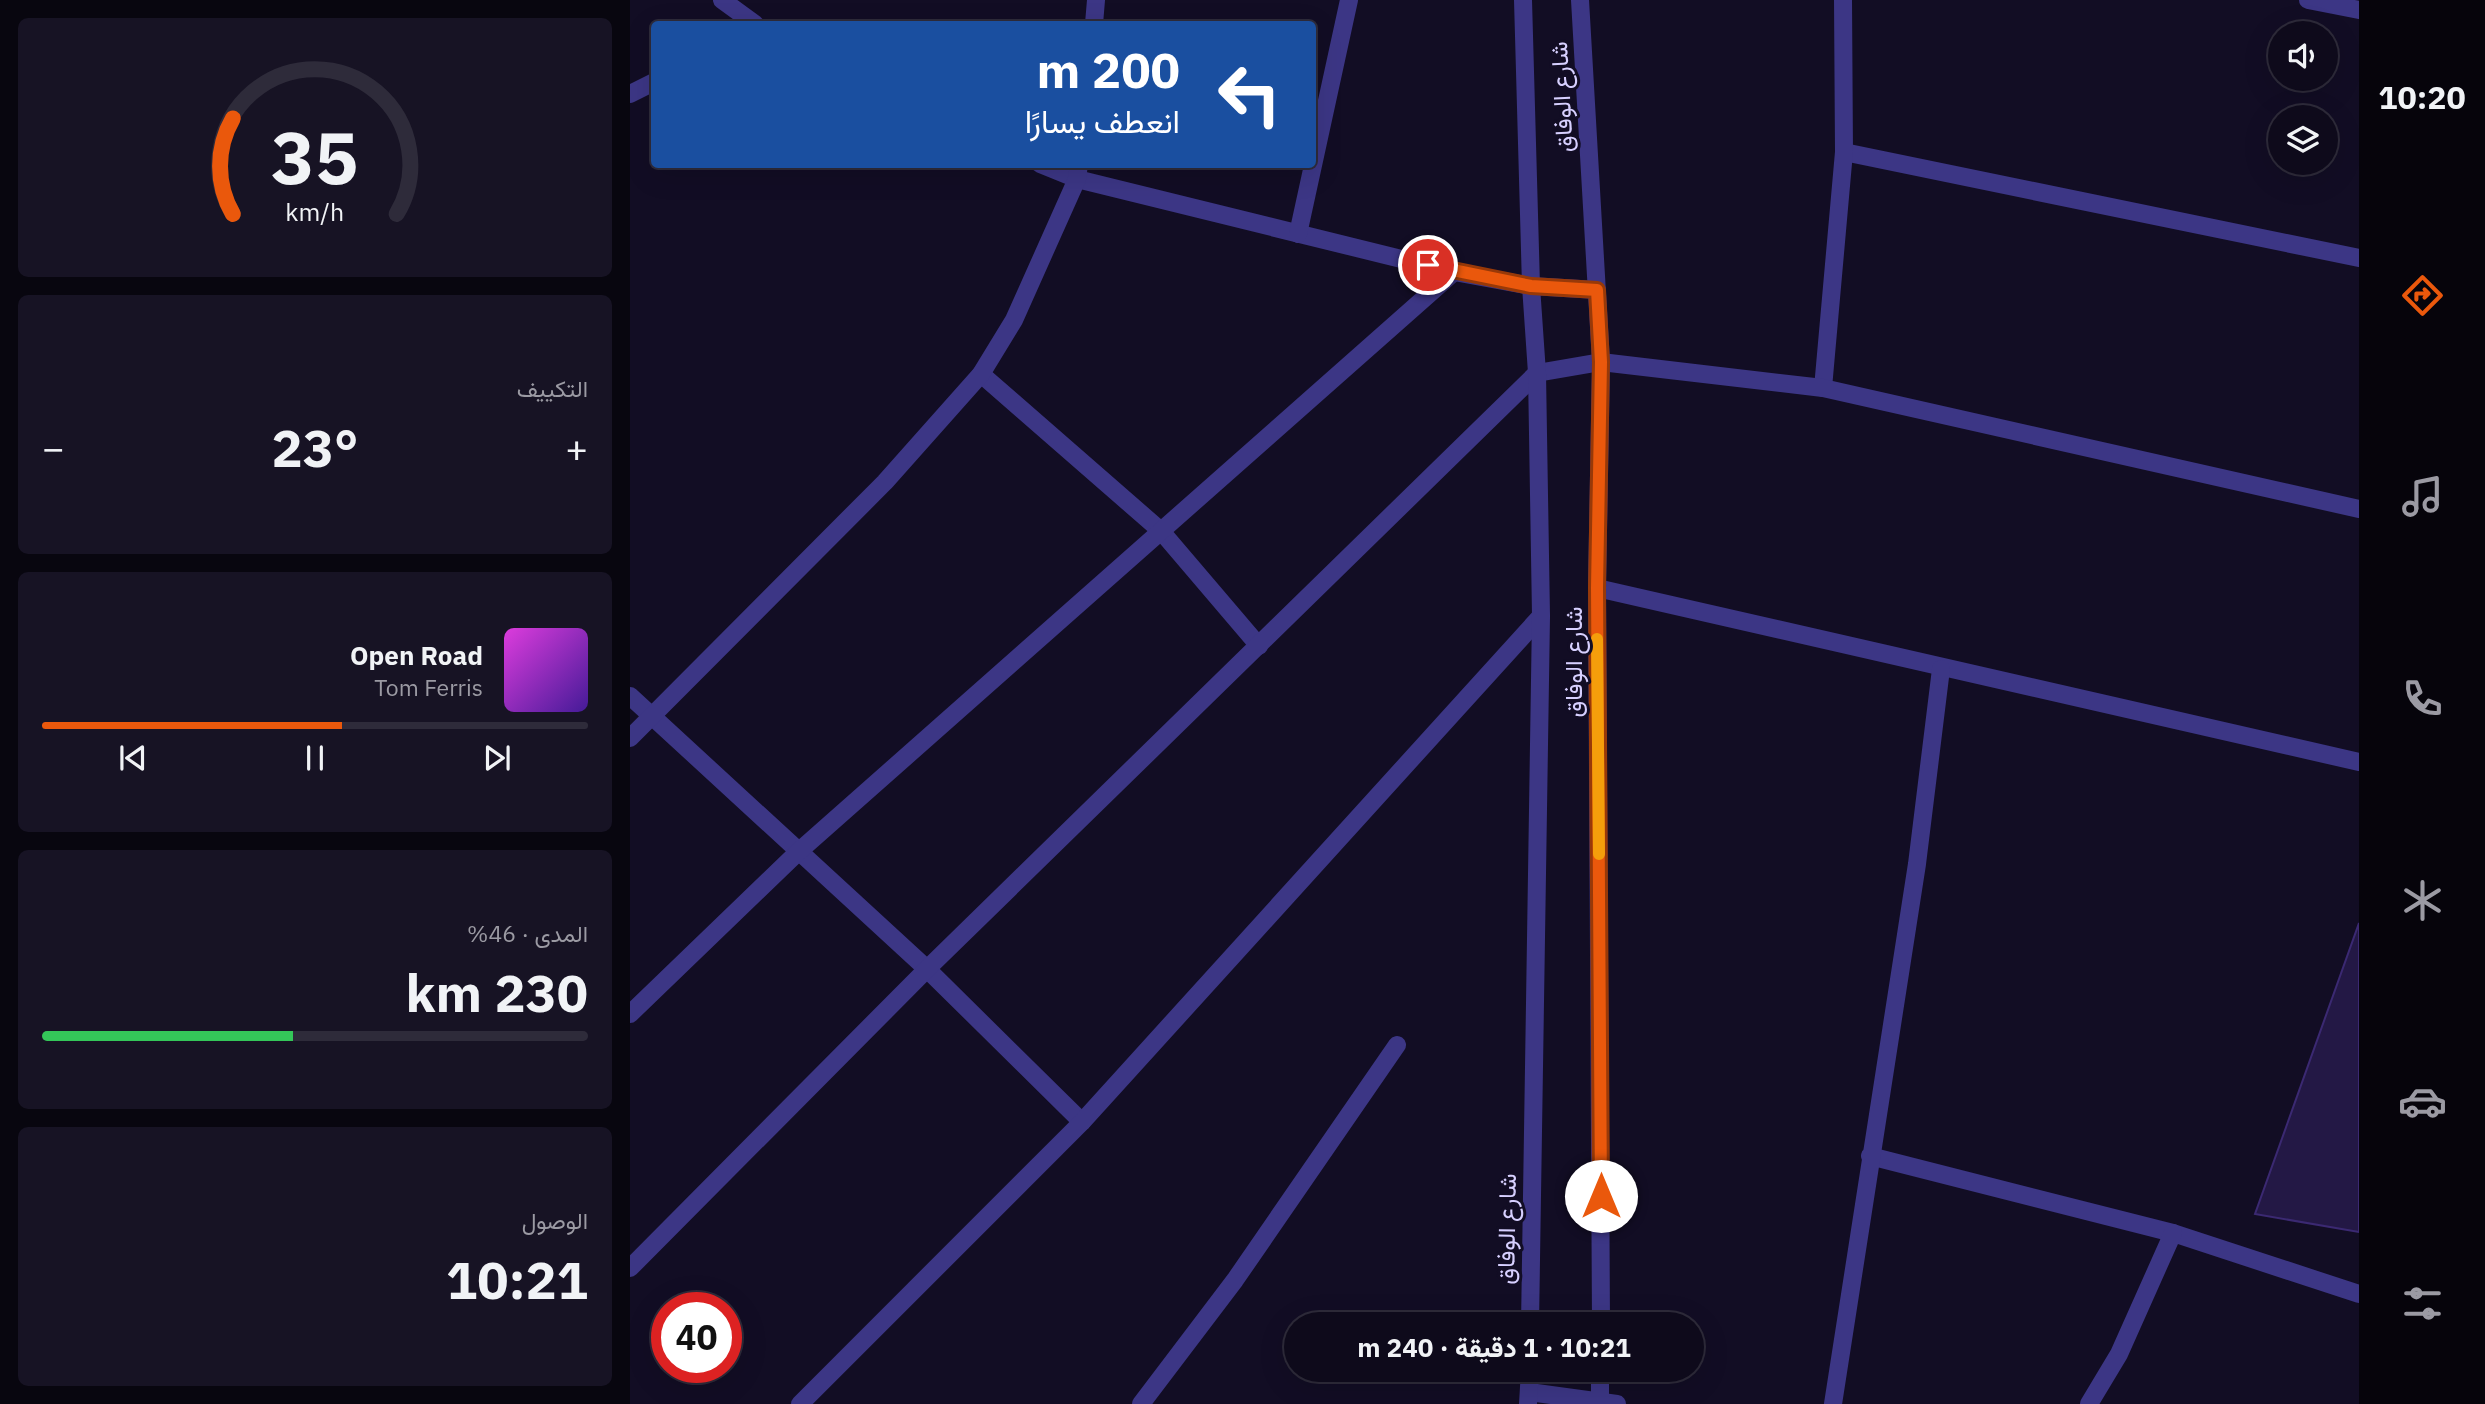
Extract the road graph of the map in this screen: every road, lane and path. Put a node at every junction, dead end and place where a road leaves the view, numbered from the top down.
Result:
1 (722, 0) edge
2 (1096, 0) edge
3 (1349, 0) edge
4 (1523, 0) edge
5 (1580, 0) edge
6 (1843, 0) edge
7 (2308, 0) edge
8 (2359, 10) edge
9 (751, 21) edge
10 (1094, 21) edge
11 (651, 84) edge
12 (630, 94) edge
13 (1316, 151) edge
14 (1844, 152) junction
15 (1059, 168) edge
16 (1312, 168) edge
17 (1078, 172) edge
18 (1298, 234) junction
19 (2359, 258) edge
20 (1454, 272) junction
21 (1531, 286) junction
22 (1597, 290) junction
23 (1601, 362) junction
24 (1537, 373) junction
25 (981, 374) junction
26 (1823, 388) junction
27 (2359, 509) edge
28 (1161, 531) junction
29 (1597, 588) junction
30 (1541, 616) junction
31 (1259, 646) junction
32 (1941, 669) junction
33 (630, 696) edge
34 (653, 716) junction
35 (630, 738) edge
36 (2359, 762) edge
37 (797, 853) junction
38 (927, 970) junction
39 (630, 1014) edge
40 (1396, 1045) dead end
41 (1082, 1122) junction
42 (1870, 1156) junction
43 (2174, 1233) junction
44 (630, 1268) edge
45 (2359, 1294) edge
46 (1530, 1312) edge
47 (1601, 1312) edge
48 (1602, 1382) edge
49 (1529, 1398) edge
50 (1606, 1403) edge
51 (800, 1404) edge
52 (1142, 1404) edge
53 (1833, 1404) edge
54 (2089, 1404) edge

1 - 9 street
2 - 10 street
3 - 13 street
4 - 21 street, شارع الوفاق
5 - 22 street, شارع الوفاق
6 - 14 street
7 - 8 street
11 - 12 street
14 - 19 street
14 - 26 street
15 - 17 street
16 - 18 street
17 - 18 street
17 - 25 street
18 - 20 street
20 - 21 street
20 - 28 street
21 - 22 street
21 - 24 street, شارع الوفاق
22 - 23 street, شارع الوفاق
23 - 24 street
23 - 26 street
23 - 29 street, شارع الوفاق
24 - 30 street, شارع الوفاق
24 - 31 street
25 - 28 street
25 - 34 street
26 - 27 street
28 - 31 street
28 - 37 street
29 - 32 street
29 - 47 street, شارع الوفاق
30 - 41 street
30 - 46 street, شارع الوفاق
31 - 38 street
32 - 36 street
32 - 42 street
33 - 34 street
34 - 35 street
34 - 37 street
37 - 38 street
37 - 39 street
38 - 41 street
38 - 44 street
40 - 52 street
41 - 51 street
42 - 43 street
42 - 53 street
43 - 45 street
43 - 54 street
48 - 50 street
49 - 50 street

